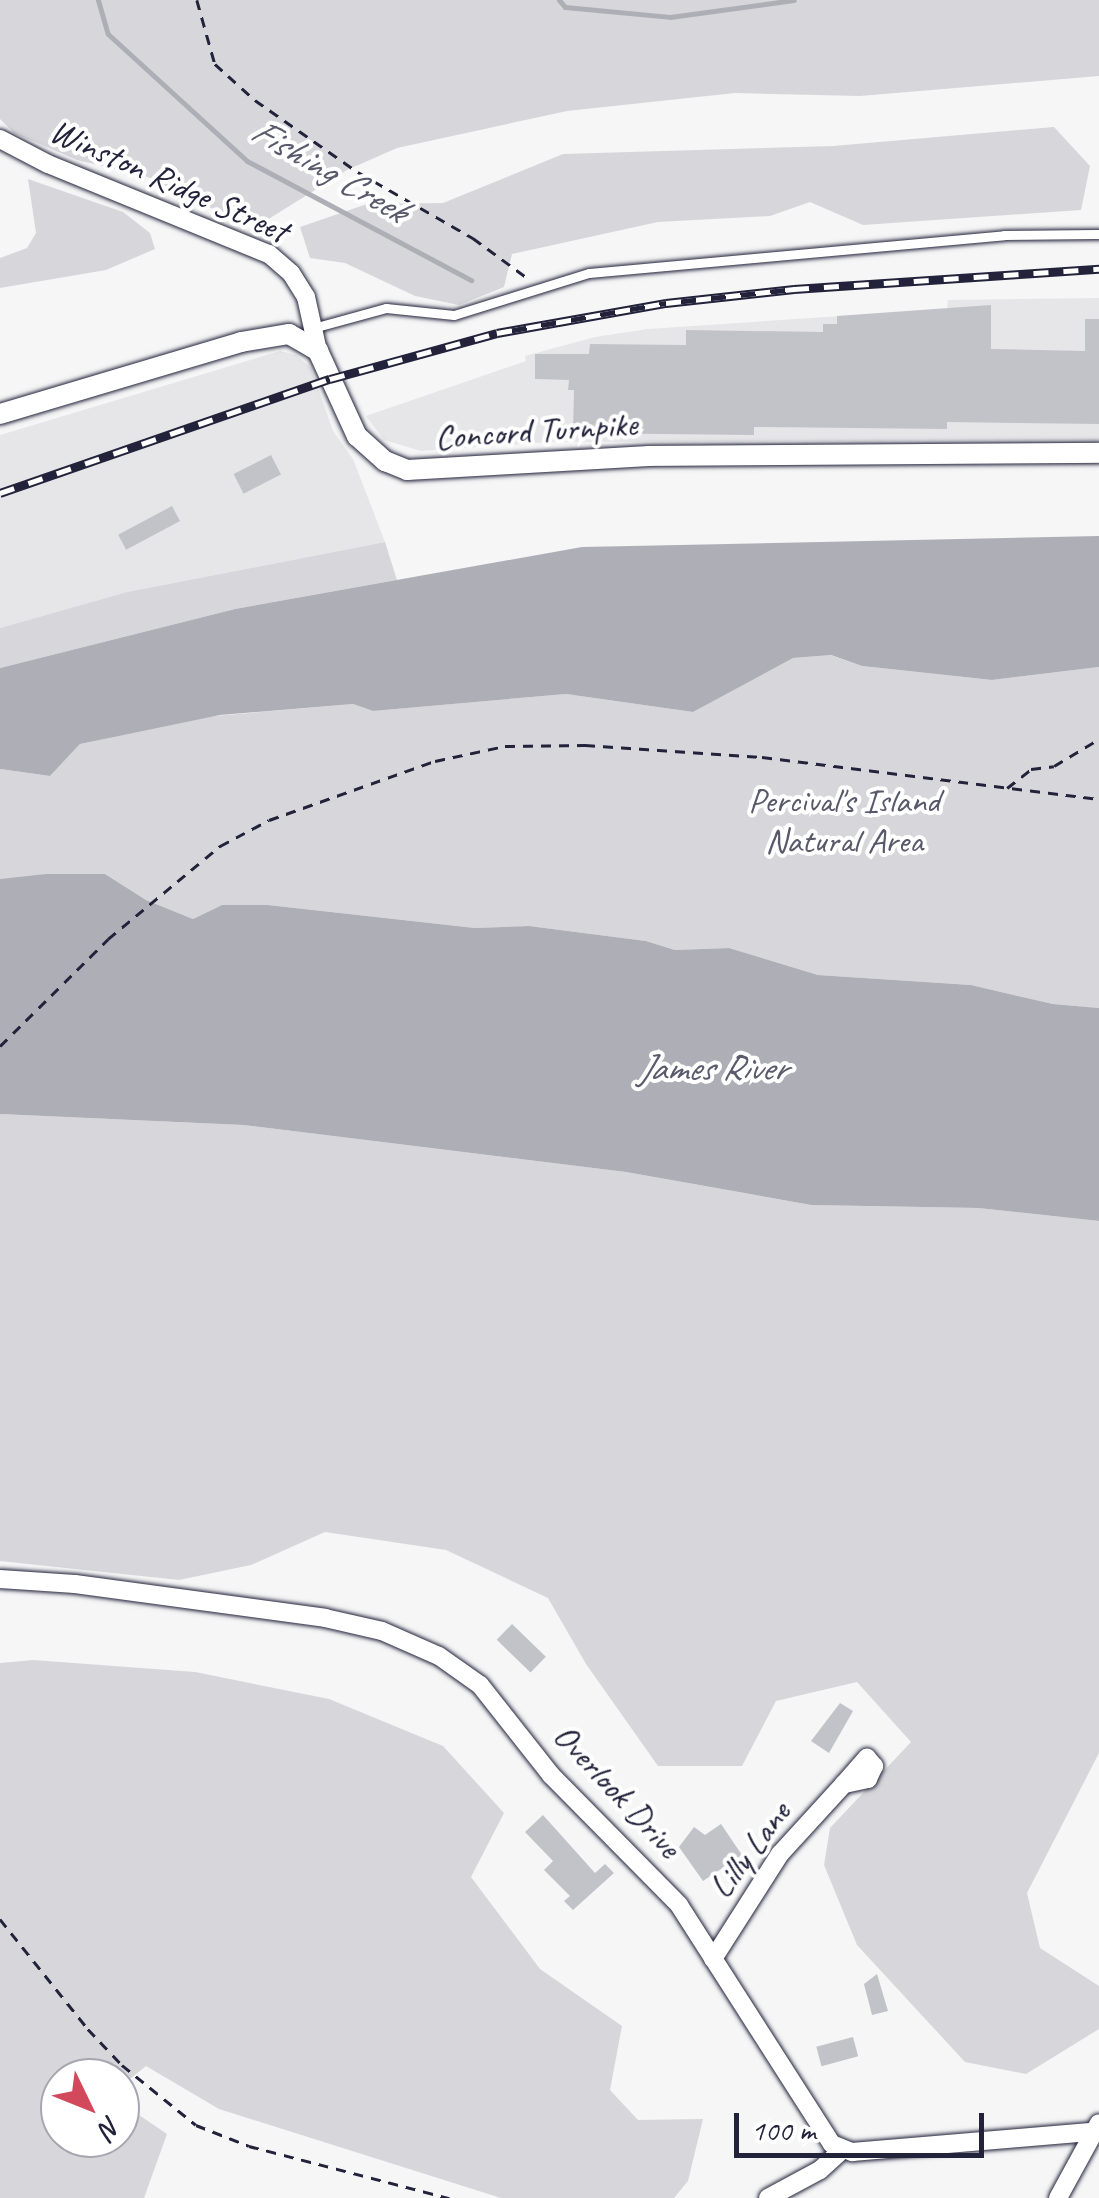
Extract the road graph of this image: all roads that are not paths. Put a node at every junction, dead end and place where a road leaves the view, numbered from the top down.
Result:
1 (0, 139) edge
2 (1099, 234) edge
3 (313, 328) junction
4 (318, 350) junction
5 (0, 414) edge
6 (1099, 453) edge
7 (0, 1579) edge
8 (844, 1784) dead end
9 (713, 1959) junction
10 (1095, 2128) edge
11 (842, 2150) junction
12 (768, 2198) edge
13 (1058, 2198) edge

1 - 3 street, Winston Ridge Street
2 - 3 lane
3 - 4 street, Winston Ridge Street
4 - 5 street
4 - 6 street, Concord Turnpike
7 - 9 street, Overlook Drive
8 - 9 street, Lilly Lane
9 - 11 street, Overlook Drive
10 - 11 street
10 - 13 street
11 - 12 street

